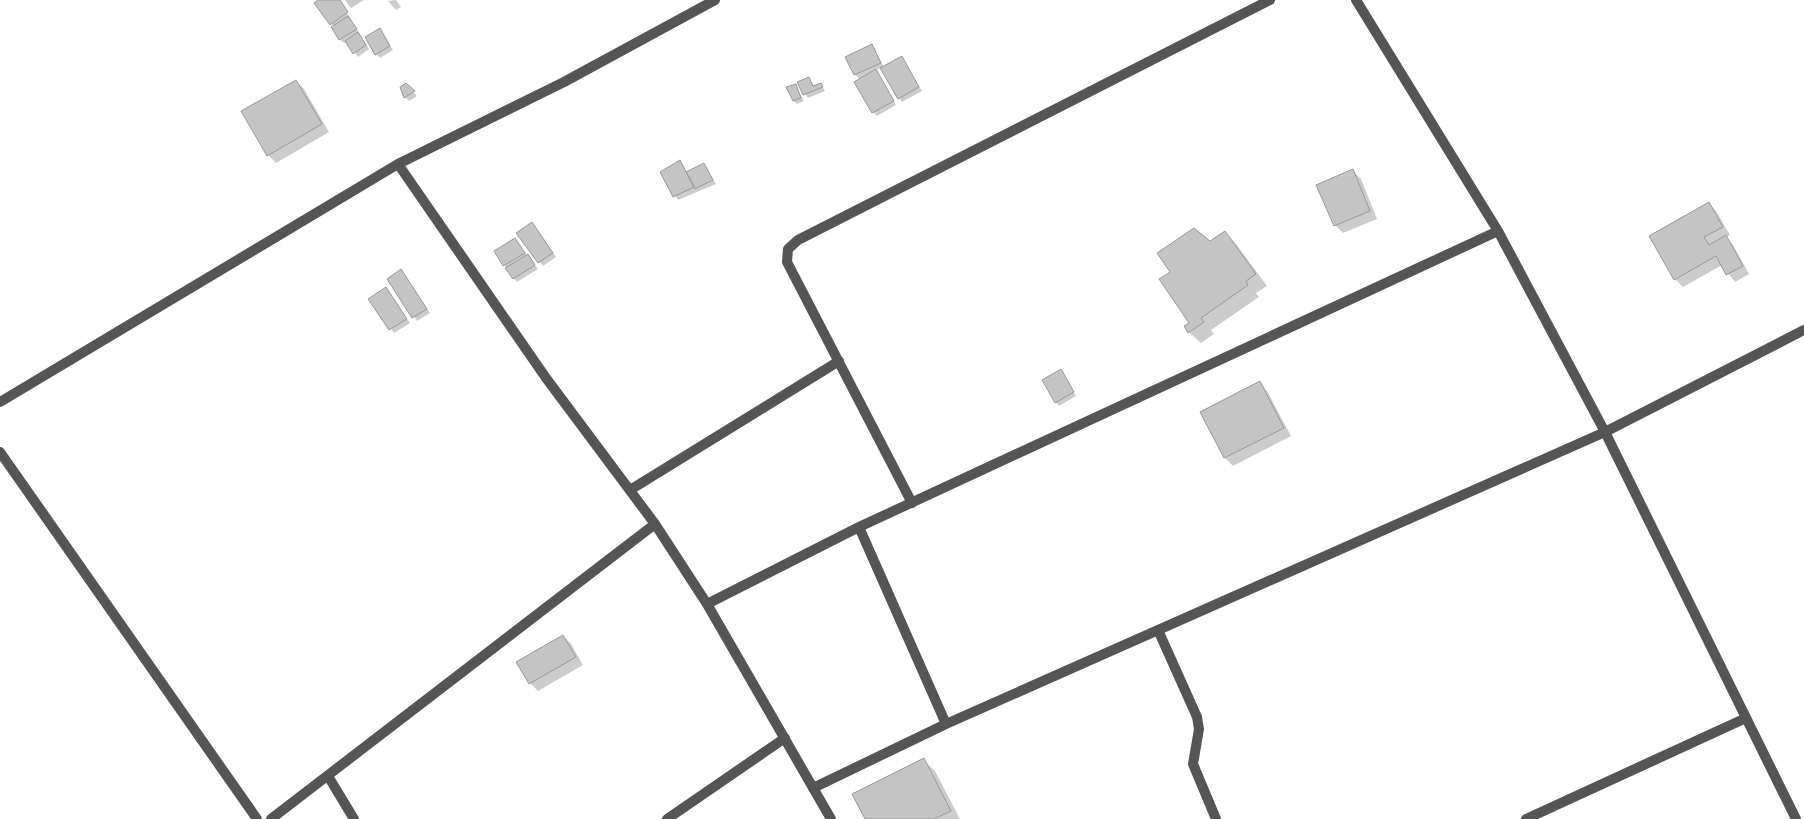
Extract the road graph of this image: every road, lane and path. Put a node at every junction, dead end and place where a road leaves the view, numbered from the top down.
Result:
1 (715, 0) edge
2 (1270, 0) edge
3 (1356, 0) edge
4 (398, 164) junction
5 (1498, 231) junction
6 (1804, 330) edge
7 (839, 361) junction
8 (0, 402) edge
9 (1605, 432) junction
10 (0, 452) edge
11 (630, 490) junction
12 (912, 503) junction
13 (655, 524) junction
14 (859, 527) junction
15 (707, 604) junction
16 (1158, 630) junction
17 (1746, 718) junction
18 (946, 724) junction
19 (785, 738) junction
20 (328, 776) junction
21 (813, 788) junction
22 (257, 819) edge
23 (271, 819) edge
24 (354, 819) edge
25 (668, 819) edge
26 (831, 819) edge
27 (1216, 819) edge
28 (1526, 819) edge
29 (1796, 819) edge

1 - 4 street
2 - 7 street
3 - 5 street
4 - 8 street
4 - 11 street
5 - 9 street
5 - 12 street
6 - 9 street
7 - 11 street
7 - 12 street
9 - 16 street
9 - 17 street
10 - 22 street
11 - 13 street
12 - 14 street
13 - 15 street
13 - 20 street
14 - 15 street
14 - 18 street
15 - 19 street
16 - 18 street
16 - 27 street
17 - 28 street
17 - 29 street
18 - 21 street
19 - 21 street
19 - 25 street
20 - 23 street
20 - 24 street
21 - 26 street

